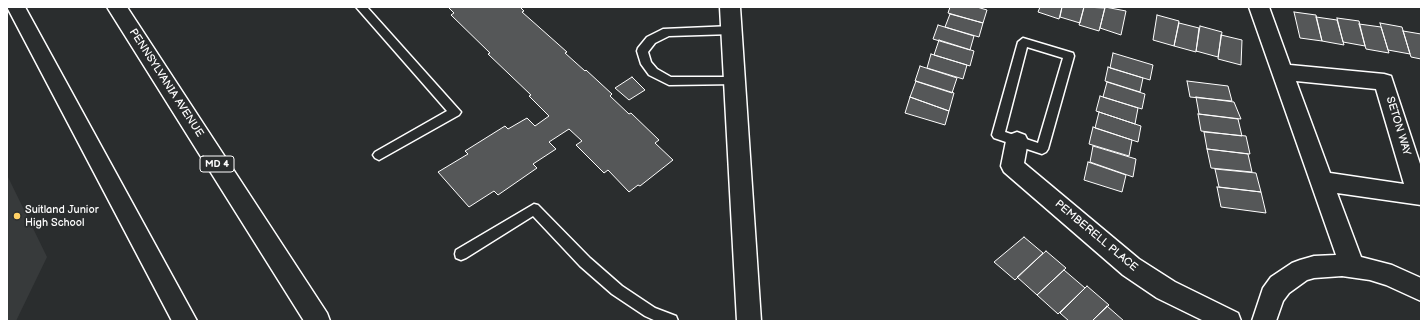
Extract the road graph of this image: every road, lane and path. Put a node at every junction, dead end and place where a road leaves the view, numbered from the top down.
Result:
1 (15, 7) edge
2 (117, 7) edge
3 (361, 7) edge
4 (730, 7) edge
5 (1257, 7) edge
6 (732, 30) junction
7 (1283, 72) junction
8 (734, 82) junction
9 (1017, 141) junction
10 (379, 155) dead end
11 (1322, 181) junction
12 (461, 254) dead end
13 (1352, 266) junction
14 (1421, 290) edge
15 (185, 321) edge
16 (318, 321) edge
17 (671, 321) edge
18 (749, 321) edge
19 (1229, 321) edge
20 (1264, 321) edge

1 - 15 main road
2 - 16 main road, PENNSYLVANIA AVENUE / MD 4
3 - 10 lane
4 - 6 main road
5 - 7 main road
6 - 8 main road
6 - 8 lane
7 - 11 main road
7 - 11 main road, SETON WAY
8 - 18 main road
9 - 9 lane
9 - 19 main road, PEMBERELL PLACE
11 - 13 main road
12 - 17 lane
13 - 14 main road
13 - 20 main road

